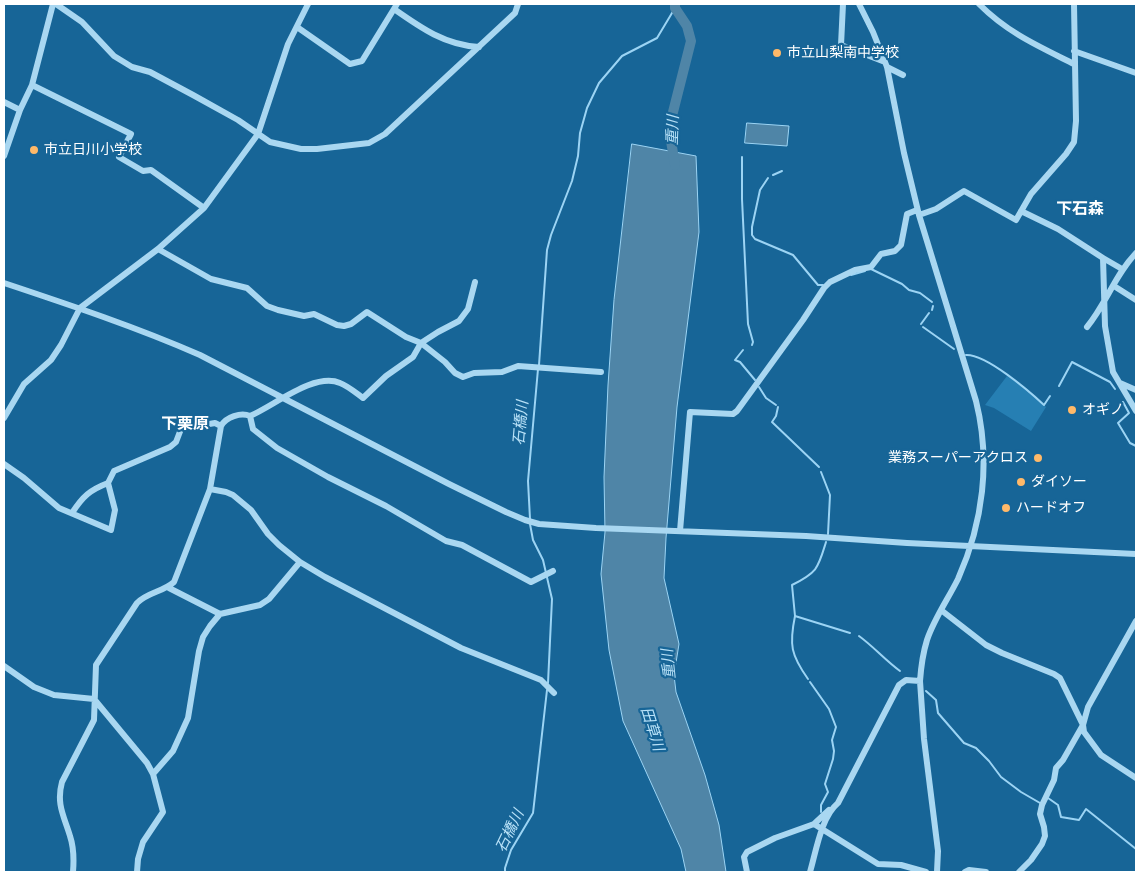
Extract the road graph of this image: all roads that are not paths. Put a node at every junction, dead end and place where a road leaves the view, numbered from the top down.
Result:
1 (55, 4) edge
2 (308, 4) edge
3 (518, 4) edge
4 (843, 4) edge
5 (859, 4) edge
6 (979, 4) edge
7 (1074, 4) edge
8 (395, 6) edge
9 (297, 27) junction
10 (479, 47) junction
11 (1074, 51) junction
12 (1074, 64) junction
13 (886, 65) junction
14 (1136, 73) edge
15 (904, 75) dead end
16 (32, 85) junction
17 (4, 102) edge
18 (20, 110) junction
19 (258, 134) junction
20 (4, 156) edge
21 (204, 208) junction
22 (1021, 211) junction
23 (918, 212) junction
24 (158, 249) junction
25 (1136, 254) edge
26 (1104, 258) junction
27 (1122, 269) junction
28 (475, 282) dead end
29 (4, 283) edge
30 (1114, 286) junction
31 (1136, 300) edge
32 (1105, 301) junction
33 (80, 308) junction
34 (1087, 327) dead end
35 (421, 343) junction
36 (601, 372) dead end
37 (1119, 383) junction
38 (1136, 390) edge
39 (282, 398) junction
40 (1136, 411) edge
41 (250, 416) junction
42 (4, 418) edge
43 (221, 426) junction
44 (4, 464) edge
45 (108, 483) junction
46 (210, 489) junction
47 (72, 513) junction
48 (680, 531) junction
49 (970, 546) junction
50 (1136, 554) edge
51 (300, 562) junction
52 (552, 571) dead end
53 (168, 588) junction
54 (941, 610) junction
55 (220, 614) junction
56 (1136, 621) edge
57 (4, 666) edge
58 (920, 681) junction
59 (554, 693) dead end
60 (94, 699) junction
61 (1083, 725) junction
62 (153, 774) junction
63 (1136, 778) edge
64 (830, 809) junction
65 (814, 824) junction
66 (823, 829) junction
67 (73, 872) edge
68 (137, 872) edge
69 (748, 872) edge
70 (810, 872) edge
71 (926, 872) edge
72 (937, 872) edge
73 (965, 872) edge
74 (986, 872) edge
75 (1019, 872) edge

1 - 16 street
1 - 19 street
2 - 9 street
3 - 10 street
4 - 13 street
5 - 13 street
6 - 12 street
7 - 11 street
8 - 9 street
8 - 10 street
9 - 19 street
10 - 19 street
11 - 12 street
11 - 14 street
12 - 22 street
13 - 15 street
13 - 23 street
16 - 18 street
16 - 21 street
17 - 18 street
18 - 20 street
19 - 21 street
21 - 24 street
22 - 23 street
22 - 26 street
23 - 48 street
23 - 49 street
24 - 33 street
24 - 35 street
25 - 27 street
26 - 27 street
26 - 32 street
27 - 30 street
28 - 35 street
29 - 33 street
30 - 31 street
30 - 32 street
32 - 34 street
32 - 37 street
33 - 39 street
33 - 42 street
35 - 36 street
35 - 39 street
37 - 38 street
37 - 40 street
39 - 41 street
39 - 48 street
41 - 43 street
41 - 52 street
43 - 45 street
43 - 46 street
44 - 47 street
45 - 47 street
45 - 47 street
46 - 51 street
46 - 53 street
48 - 49 street
49 - 50 street
49 - 54 street
51 - 55 street
51 - 59 street
53 - 55 street
53 - 60 street
54 - 58 street
54 - 61 street
55 - 62 street
56 - 61 street
57 - 60 street
58 - 64 street
58 - 72 street
60 - 62 street
60 - 67 street
61 - 63 street
61 - 75 street
62 - 68 street
64 - 65 street
64 - 66 street
65 - 66 street
65 - 69 street
66 - 70 street
66 - 71 street
73 - 74 street

